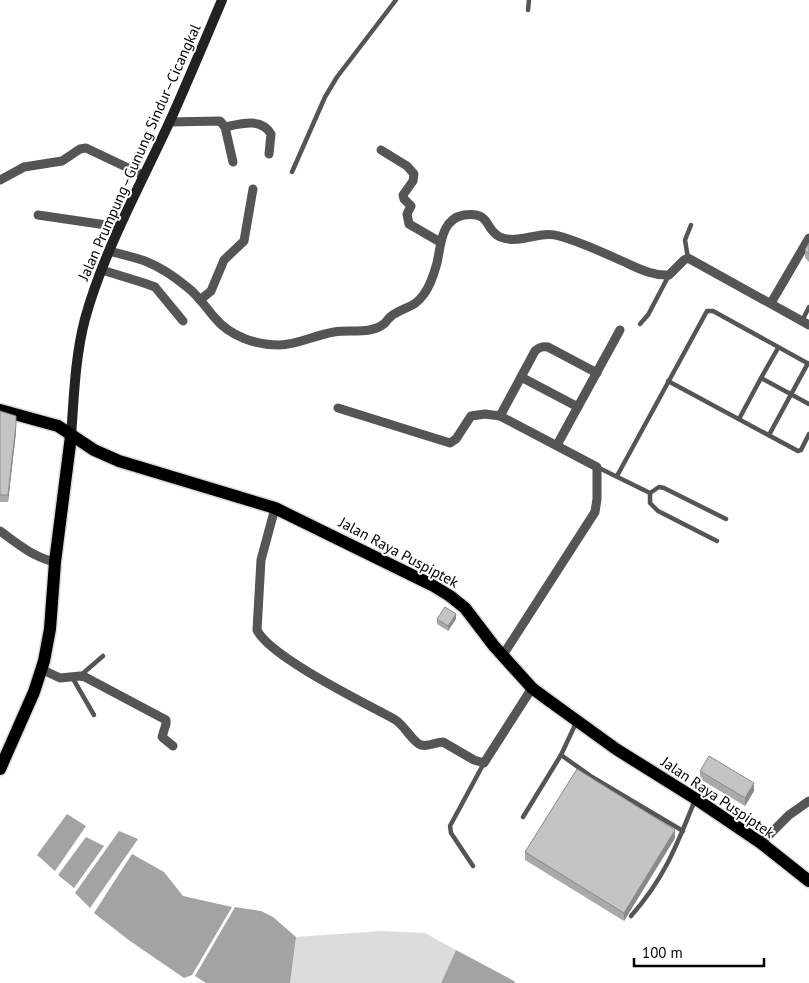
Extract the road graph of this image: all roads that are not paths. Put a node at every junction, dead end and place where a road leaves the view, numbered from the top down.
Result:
1 (222, 0) edge
2 (396, 0) edge
3 (529, 0) edge
4 (528, 10) dead end
5 (169, 122) junction
6 (225, 127) junction
7 (382, 150) dead end
8 (269, 154) dead end
9 (233, 162) dead end
10 (292, 172) dead end
11 (143, 175) junction
12 (0, 180) edge
13 (253, 189) dead end
14 (38, 215) dead end
15 (120, 226) junction
16 (691, 226) dead end
17 (809, 238) edge
18 (440, 242) junction
19 (109, 251) junction
20 (688, 258) junction
21 (102, 270) junction
22 (669, 276) junction
23 (200, 300) junction
24 (771, 303) junction
25 (809, 307) edge
26 (183, 321) dead end
27 (805, 323) edge
28 (640, 324) dead end
29 (620, 330) dead end
30 (778, 348) junction
31 (808, 364) edge
32 (597, 373) junction
33 (521, 377) junction
34 (761, 378) junction
35 (668, 381) junction
36 (791, 394) junction
37 (809, 404) edge
38 (578, 407) junction
39 (338, 408) dead end
40 (0, 410) edge
41 (500, 416) junction
42 (739, 419) junction
43 (809, 434) edge
44 (769, 435) junction
45 (71, 436) junction
46 (557, 445) junction
47 (597, 467) junction
48 (617, 476) junction
49 (650, 493) junction
50 (275, 508) junction
51 (726, 519) dead end
52 (0, 531) edge
53 (717, 541) dead end
54 (56, 562) junction
55 (503, 655) junction
56 (103, 656) dead end
57 (41, 669) junction
58 (76, 677) junction
59 (532, 688) junction
60 (94, 715) dead end
61 (576, 722) junction
62 (173, 746) dead end
63 (561, 755) junction
64 (484, 763) junction
65 (0, 769) edge
66 (696, 799) junction
67 (809, 801) edge
68 (524, 817) dead end
69 (683, 831) junction
70 (760, 843) junction
71 (473, 866) dead end
72 (809, 882) edge
73 (631, 916) dead end

1 - 5 main road, Jalan Prumpung–Gunung Sindur–Cicangkal
2 - 10 lane
3 - 4 lane
5 - 6 street
5 - 11 main road, Jalan Prumpung–Gunung Sindur–Cicangkal
6 - 8 street
6 - 9 street
7 - 18 street
11 - 12 street
11 - 15 main road, Jalan Prumpung–Gunung Sindur–Cicangkal
13 - 23 street
14 - 15 street
15 - 19 main road, Jalan Prumpung–Gunung Sindur–Cicangkal
16 - 20 lane
17 - 24 street
18 - 22 street
18 - 23 street
19 - 21 main road, Jalan Prumpung–Gunung Sindur–Cicangkal
19 - 23 street
20 - 22 street
20 - 24 street
21 - 26 street
21 - 45 main road, Jalan Prumpung–Gunung Sindur–Cicangkal
22 - 28 lane
24 - 27 street
25 - 27 lane
29 - 32 street
30 - 31 lane
30 - 34 lane
30 - 35 lane
31 - 36 lane
32 - 33 street
32 - 38 street
33 - 38 street
33 - 41 street
34 - 36 lane
34 - 42 lane
35 - 42 lane
35 - 48 lane
36 - 37 lane
36 - 44 lane
38 - 46 street
39 - 41 street
40 - 45 main road, Jalan Raya Puspiptek
41 - 46 street
42 - 44 lane
43 - 44 lane
45 - 50 main road, Jalan Raya Puspiptek
45 - 54 main road
46 - 47 street
47 - 48 lane
47 - 55 street
48 - 49 lane
49 - 51 lane
49 - 53 lane
50 - 55 main road, Jalan Raya Puspiptek
50 - 64 street
52 - 54 street
54 - 57 main road
55 - 59 main road, Jalan Raya Puspiptek
56 - 58 lane
57 - 58 street
57 - 65 main road
58 - 60 lane
58 - 62 street
59 - 61 main road, Jalan Raya Puspiptek
59 - 64 street
61 - 63 lane
61 - 66 main road, Jalan Raya Puspiptek
63 - 68 lane
63 - 69 lane
64 - 71 lane
66 - 69 lane
66 - 70 main road, Jalan Raya Puspiptek
67 - 70 street
69 - 73 lane
70 - 72 main road, Jalan Raya Puspiptek

